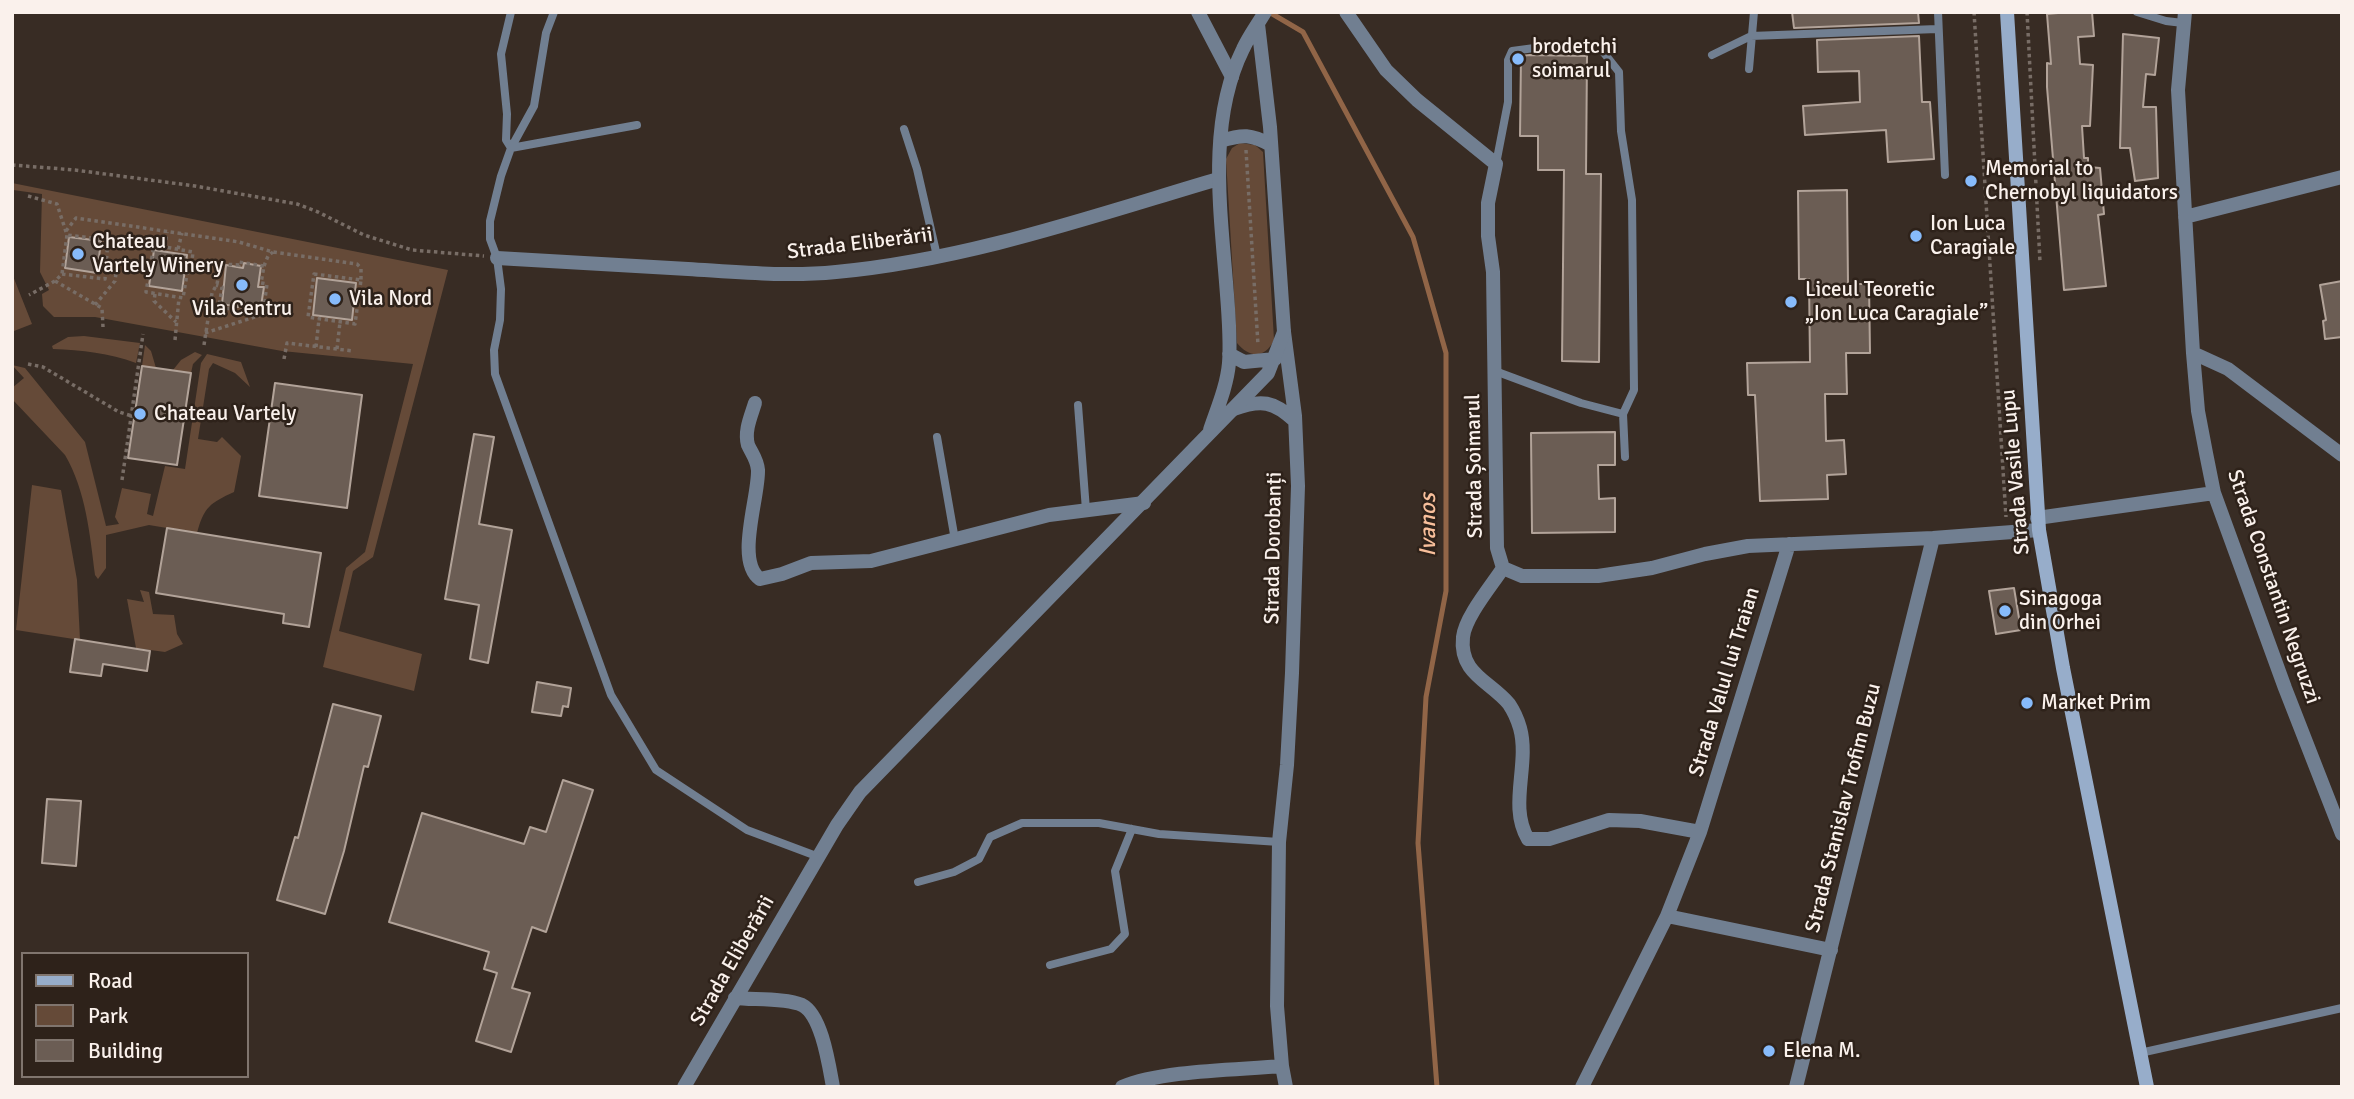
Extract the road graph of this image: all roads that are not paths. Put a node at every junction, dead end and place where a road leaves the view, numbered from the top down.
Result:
1 (511, 12) edge
2 (554, 12) edge
3 (1198, 12) edge
4 (1346, 12) edge
5 (1754, 12) edge
6 (1938, 12) edge
7 (2007, 12) edge
8 (2137, 12) edge
9 (1261, 18) edge
10 (2184, 18) edge
11 (1937, 29) junction
12 (1751, 36) junction
13 (1712, 55) dead end
14 (1749, 69) dead end
15 (1232, 77) junction
16 (637, 125) dead end
17 (904, 129) dead end
18 (1220, 141) junction
19 (1271, 145) junction
20 (511, 148) junction
21 (1496, 164) junction
22 (1945, 175) dead end
23 (2342, 177) edge
24 (1218, 179) junction
25 (2185, 217) junction
26 (937, 257) junction
27 (497, 258) junction
28 (1284, 331) junction
29 (2193, 353) junction
30 (1228, 354) junction
31 (1275, 359) junction
32 (1495, 372) junction
33 (755, 403) dead end
34 (1078, 405) dead end
35 (1234, 409) junction
36 (1623, 414) junction
37 (1295, 421) junction
38 (1208, 435) junction
39 (937, 437) dead end
40 (2342, 455) edge
41 (1625, 457) dead end
42 (2214, 493) junction
43 (1144, 503) junction
44 (1086, 510) junction
45 (2038, 524) junction
46 (1933, 538) junction
47 (955, 540) junction
48 (1789, 544) junction
49 (1503, 568) junction
50 (1132, 829) junction
51 (1700, 832) junction
52 (2342, 834) edge
53 (1279, 842) junction
54 (819, 857) junction
55 (918, 882) dead end
56 (1667, 916) junction
57 (1831, 950) junction
58 (1050, 965) dead end
59 (735, 999) junction
60 (2342, 1008) edge
61 (2140, 1053) junction
62 (1282, 1066) junction
63 (684, 1087) edge
64 (833, 1087) edge
65 (1122, 1087) edge
66 (1286, 1087) edge
67 (1582, 1087) edge
68 (1796, 1087) edge
69 (2147, 1087) edge

1 - 20 lane
2 - 20 lane
3 - 15 street
4 - 21 street
5 - 12 lane
6 - 11 lane
7 - 45 main road, Strada Vasile Lupu
8 - 10 lane
9 - 15 street, Strada Eliberării
9 - 19 street, Strada Dorobanți
10 - 25 street, Strada Constantin Negruzzi
11 - 12 lane
11 - 22 lane
12 - 13 lane
12 - 14 lane
15 - 18 street, Strada Eliberării
16 - 20 lane
17 - 26 lane
18 - 19 street
18 - 24 street, Strada Eliberării
19 - 28 street, Strada Dorobanți
20 - 27 lane
21 - 32 street, Strada Șoimarul
21 - 36 lane
23 - 25 street
24 - 26 street, Strada Eliberării
24 - 30 street, Strada Eliberării
25 - 29 street, Strada Constantin Negruzzi
26 - 27 street, Strada Eliberării
27 - 54 lane
28 - 31 street, Strada Eliberării
28 - 37 street, Strada Dorobanți
29 - 40 street
29 - 42 street, Strada Constantin Negruzzi
30 - 31 street
30 - 38 street, Strada Eliberării
31 - 35 street, Strada Eliberării
32 - 36 lane
32 - 49 street, Strada Șoimarul
33 - 47 street
34 - 44 lane
35 - 37 street
35 - 38 street, Strada Eliberării
36 - 41 lane
37 - 53 street, Strada Dorobanți
38 - 43 street, Strada Eliberării
39 - 47 lane
42 - 45 street
42 - 52 street, Strada Constantin Negruzzi
43 - 44 street
43 - 54 street, Strada Eliberării
44 - 47 street
45 - 46 street
45 - 61 main road, Strada Vasile Lupu
46 - 48 street
46 - 57 street, Strada Stanislav Trofim Buzu
48 - 49 street
48 - 51 street, Strada Valul lui Traian
49 - 51 street
50 - 53 lane
50 - 55 lane
50 - 58 lane
51 - 56 street, Strada Valul lui Traian
53 - 62 street, Strada Dorobanți
54 - 59 street, Strada Eliberării
56 - 57 street
56 - 67 street, Strada Valul lui Traian
57 - 68 street, Strada Stanislav Trofim Buzu
59 - 63 street, Strada Eliberării
59 - 64 street
60 - 61 lane
61 - 69 main road, Strada Vasile Lupu
62 - 65 street
62 - 66 street, Strada Dorobanți

